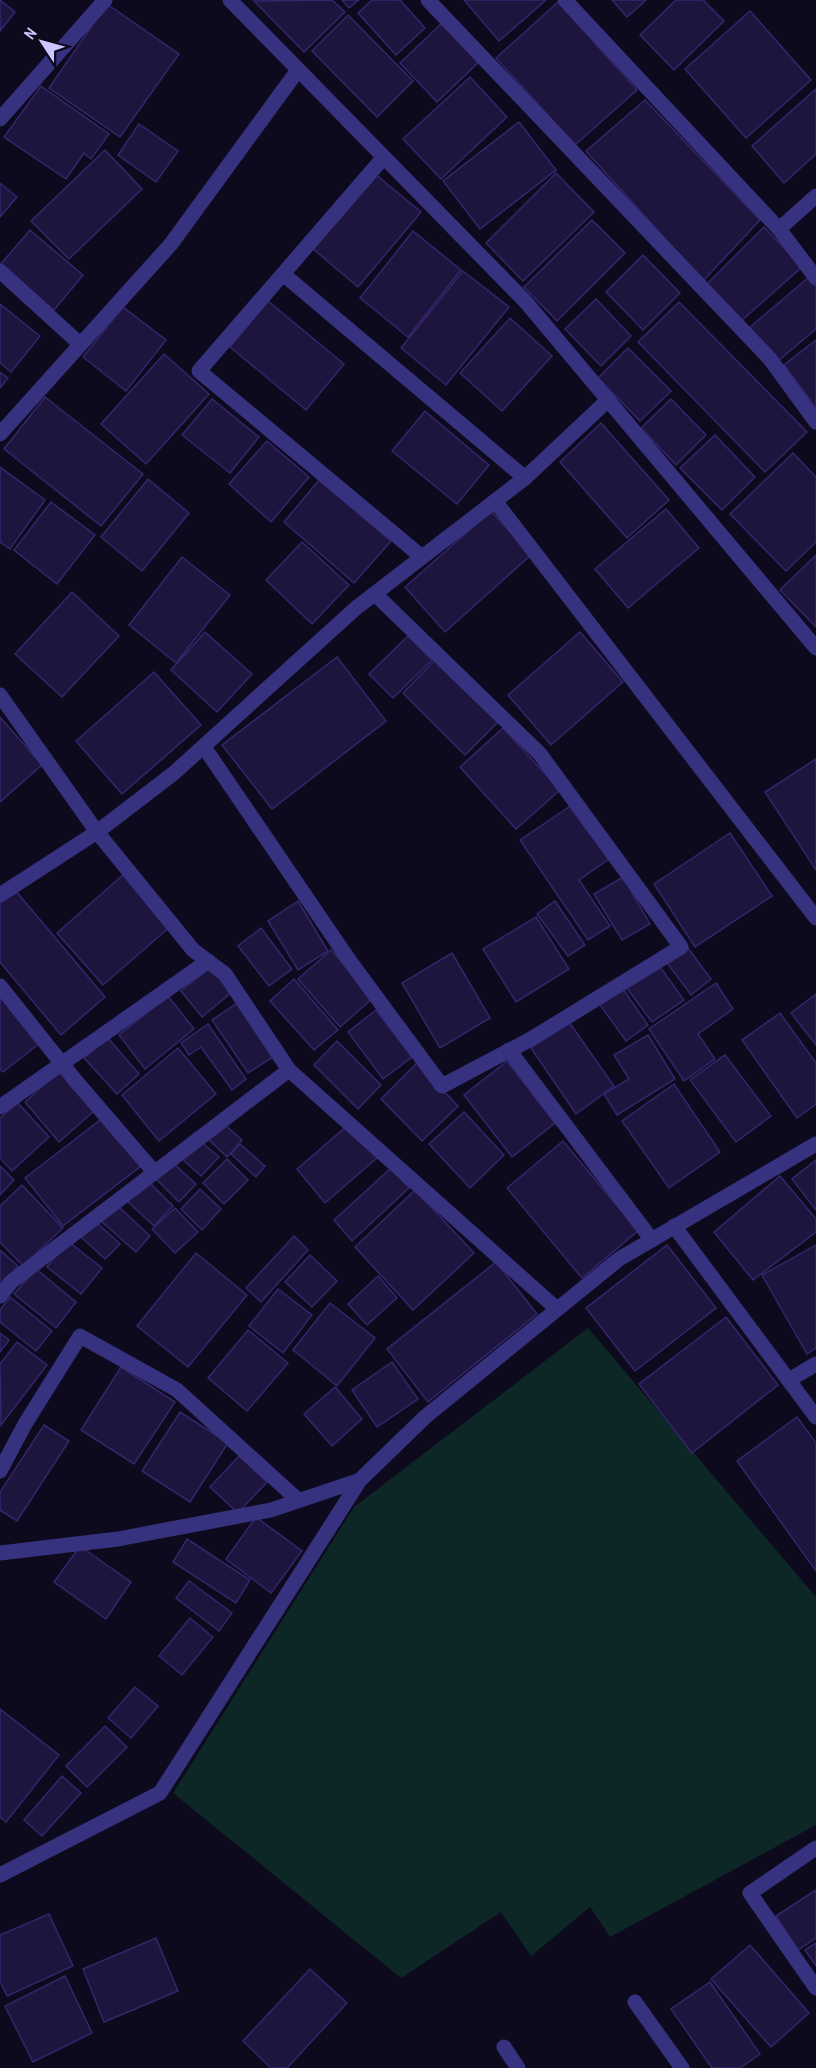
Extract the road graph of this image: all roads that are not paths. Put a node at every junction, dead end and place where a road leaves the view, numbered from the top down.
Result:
1 (105, 0) edge
2 (230, 0) edge
3 (428, 0) edge
4 (565, 0) edge
5 (298, 70) junction
6 (3, 109) edge
7 (384, 157) junction
8 (816, 196) edge
9 (779, 229) junction
10 (0, 271) edge
11 (283, 274) junction
12 (816, 278) edge
13 (80, 344) junction
14 (609, 400) junction
15 (816, 422) edge
16 (0, 434) edge
17 (525, 478) junction
18 (495, 501) junction
19 (422, 557) junction
20 (375, 594) junction
21 (816, 648) edge
22 (0, 695) edge
23 (204, 747) junction
24 (97, 832) junction
25 (0, 896) edge
26 (816, 918) edge
27 (208, 962) junction
28 (0, 986) edge
29 (509, 1050) junction
30 (62, 1063) junction
31 (290, 1070) junction
32 (0, 1107) edge
33 (816, 1144) edge
34 (154, 1172) junction
35 (674, 1226) junction
36 (652, 1240) junction
37 (0, 1296) edge
38 (557, 1310) junction
39 (816, 1364) edge
40 (789, 1380) junction
41 (816, 1417) edge
42 (5, 1448) edge
43 (0, 1471) edge
44 (360, 1480) junction
45 (298, 1500) junction
46 (0, 1553) edge
47 (816, 1848) edge
48 (0, 1875) edge
49 (816, 1988) edge
50 (635, 2002) dead end
51 (504, 2047) dead end
52 (518, 2068) edge
53 (682, 2068) edge

1 - 6 street
2 - 5 street
3 - 15 street
4 - 9 street
5 - 7 street
5 - 13 street
7 - 11 street
7 - 14 street
8 - 9 street
9 - 12 street
10 - 13 street
11 - 17 street
11 - 19 street
13 - 16 street
14 - 17 street
14 - 21 street
17 - 18 street
18 - 19 street
18 - 26 street
19 - 20 street
20 - 23 street
20 - 29 street
22 - 24 street
23 - 24 street
23 - 29 street
24 - 25 street
24 - 27 street
27 - 30 street
27 - 31 street
28 - 30 street
29 - 36 street
30 - 32 street
30 - 34 street
31 - 34 street
31 - 38 street
33 - 35 street
34 - 37 street
35 - 36 street
35 - 40 street
36 - 38 street
38 - 44 street
39 - 40 street
40 - 41 street
42 - 43 street
42 - 45 street
44 - 45 street
44 - 48 street
45 - 46 street
47 - 49 street
50 - 53 street
51 - 52 street

